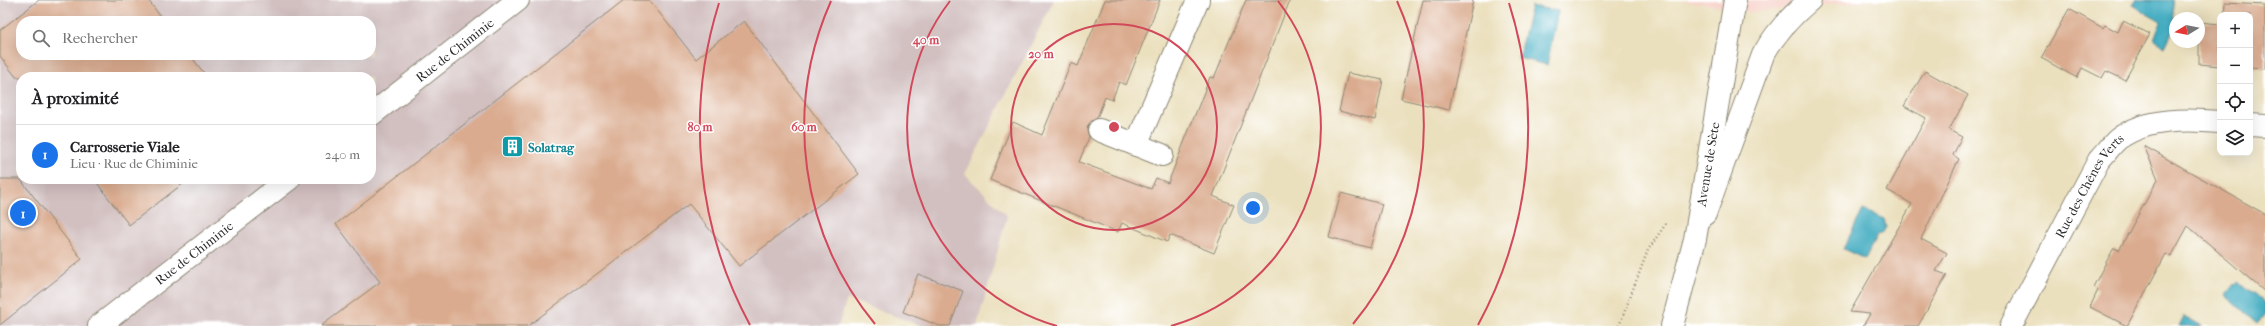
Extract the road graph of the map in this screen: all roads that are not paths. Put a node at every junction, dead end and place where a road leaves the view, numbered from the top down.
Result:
1 (518, 0) edge
2 (1198, 0) edge
3 (1735, 0) edge
4 (1810, 0) edge
5 (376, 111) edge
6 (2217, 122) edge
7 (2253, 124) edge
8 (2265, 126) edge
9 (1099, 130) dead end
10 (1136, 145) junction
11 (1162, 155) dead end
12 (283, 184) edge
13 (1695, 240) junction
14 (99, 326) edge
15 (1672, 326) edge
16 (2011, 326) edge

1 - 5 street, Rue de Chiminie
2 - 10 street
3 - 13 street, Avenue de Sète
4 - 13 street
6 - 16 street, Rue des Chênes Verts
7 - 8 street
9 - 10 street
10 - 11 street
12 - 14 street, Rue de Chiminie
13 - 15 street, Avenue de Sète

